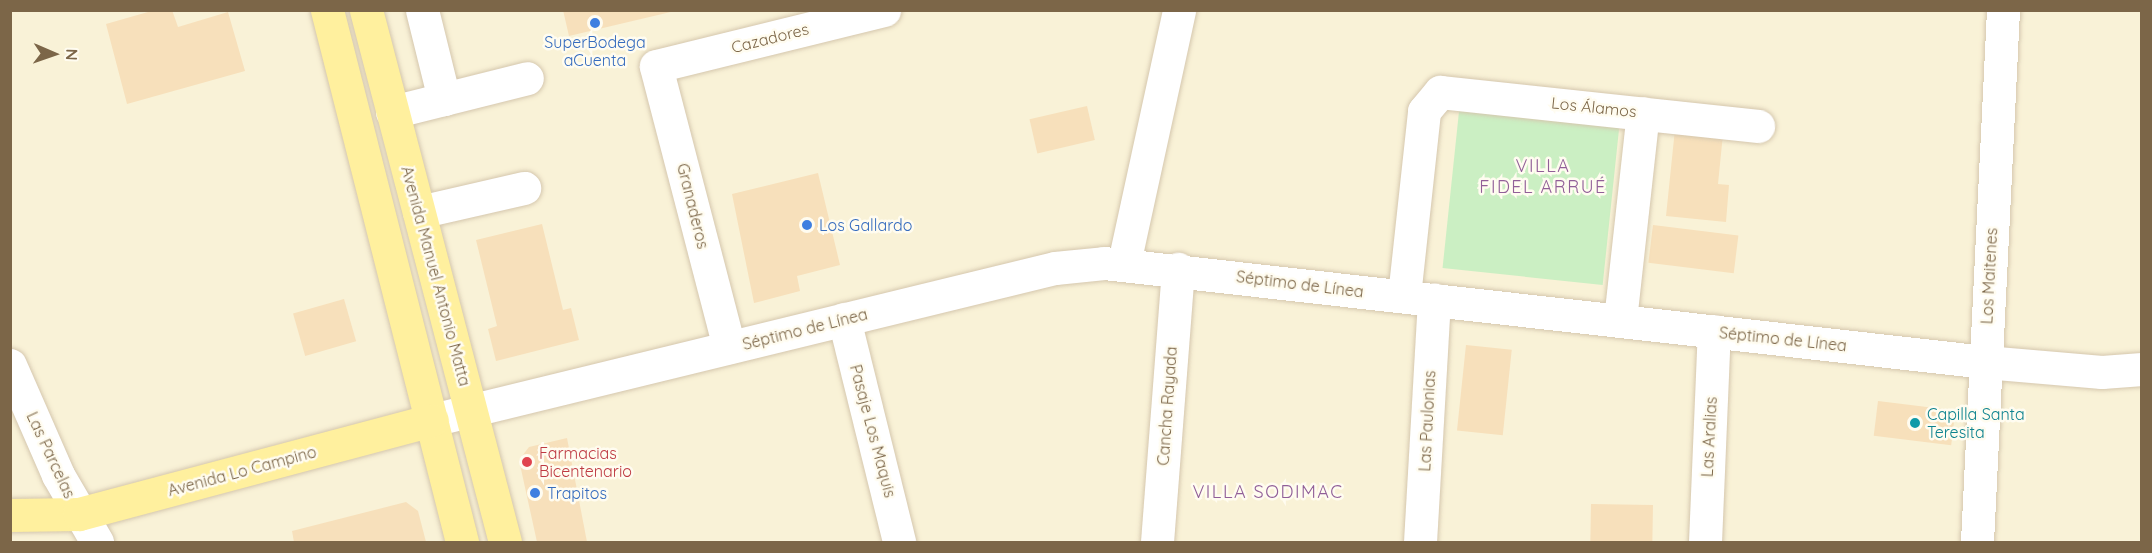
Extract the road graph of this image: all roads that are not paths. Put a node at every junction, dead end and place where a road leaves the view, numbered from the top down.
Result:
1 (327, 10) edge
2 (366, 10) edge
3 (422, 10) edge
4 (884, 10) edge
5 (1179, 10) edge
6 (2003, 10) edge
7 (656, 66) joint
8 (527, 78) dead end
9 (1432, 96) joint
10 (444, 99) junction
11 (393, 112) junction
12 (1643, 113) junction
13 (1758, 126) dead end
14 (524, 188) dead end
15 (419, 213) junction
16 (1124, 263) junction
17 (1178, 269) junction
18 (1419, 297) junction
19 (844, 319) junction
20 (1620, 320) junction
21 (1714, 331) junction
22 (729, 347) junction
23 (1985, 362) junction
24 (10, 365) edge
25 (2142, 369) edge
26 (472, 410) junction
27 (432, 420) junction
28 (79, 514) junction
29 (10, 515) edge
30 (96, 543) edge
31 (462, 543) edge
32 (505, 543) edge
33 (898, 543) edge
34 (1157, 543) edge
35 (1420, 543) edge
36 (1705, 543) edge
37 (1977, 543) edge

1 - 27 main road
2 - 11 main road, Avenida Manuel Antonio Matta
3 - 10 street
4 - 7 street, Cazadores
5 - 16 street
6 - 23 street, Los Maitenes
7 - 22 street, Granaderos
8 - 10 street
9 - 12 street, Los Álamos
9 - 18 street, Las Paulonias
10 - 11 street
11 - 15 main road, Avenida Manuel Antonio Matta
12 - 13 street, Los Álamos
12 - 20 street
14 - 15 street
15 - 26 main road, Avenida Manuel Antonio Matta
16 - 17 street, Séptimo de Línea
16 - 19 street, Séptimo de Línea
17 - 18 street, Séptimo de Línea
17 - 34 street, Cancha Rayada
18 - 20 street, Séptimo de Línea
18 - 35 street, Las Paulonias
19 - 22 street, Séptimo de Línea
19 - 33 street, Pasaje Los Maquis
20 - 21 street, Séptimo de Línea
21 - 23 street, Séptimo de Línea
21 - 36 street, Las Aralias
22 - 26 street, Séptimo de Línea
23 - 25 street, Séptimo de Línea
23 - 37 street, Los Maitenes
24 - 28 street, Las Parcelas
26 - 27 street, Avenida Lo Campino
26 - 32 main road, Avenida Manuel Antonio Matta
27 - 28 main road, Avenida Lo Campino
27 - 31 main road
28 - 29 main road, Avenida Lo Campino
28 - 30 street, Las Parcelas

